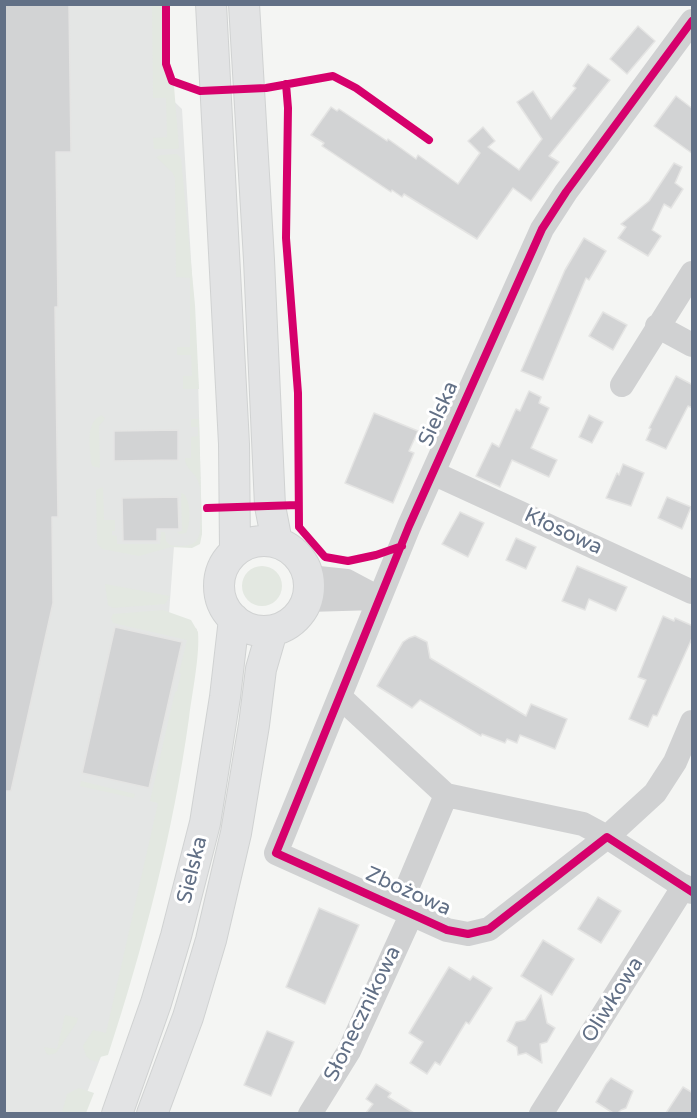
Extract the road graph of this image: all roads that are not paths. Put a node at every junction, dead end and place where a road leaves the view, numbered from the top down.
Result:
1 (211, 4) edge
2 (244, 4) edge
3 (693, 21) edge
4 (693, 273) edge
5 (657, 326) junction
6 (693, 345) edge
7 (621, 385) dead end
8 (433, 473) junction
9 (277, 542) junction
10 (235, 550) junction
11 (308, 588) junction
12 (693, 592) edge
13 (379, 598) junction
14 (234, 619) junction
15 (272, 631) junction
16 (340, 697) junction
17 (693, 722) edge
18 (446, 795) junction
19 (607, 837) junction
20 (276, 853) joint
21 (688, 889) edge
22 (405, 910) junction
23 (117, 1113) edge
24 (152, 1113) edge
25 (310, 1113) edge
26 (541, 1113) edge

1 - 10 main road
2 - 9 main road
3 - 8 street, Sielska
4 - 5 street
5 - 6 street
5 - 7 street
8 - 12 street, Kłosowa
8 - 13 street, Sielska
9 - 10 main road
9 - 11 main road
10 - 14 main road
11 - 13 street
11 - 15 main road
13 - 16 street, Sielska
14 - 15 main road
14 - 23 main road, Sielska
15 - 24 main road, Sielska
16 - 18 street
16 - 20 street, Sielska
17 - 19 street, Zbożowa
18 - 19 street
18 - 22 street, Słonecznikowa
19 - 21 street, Oliwkowa
19 - 22 street, Zbożowa
20 - 22 street, Zbożowa
21 - 26 street, Oliwkowa
22 - 25 street, Słonecznikowa

